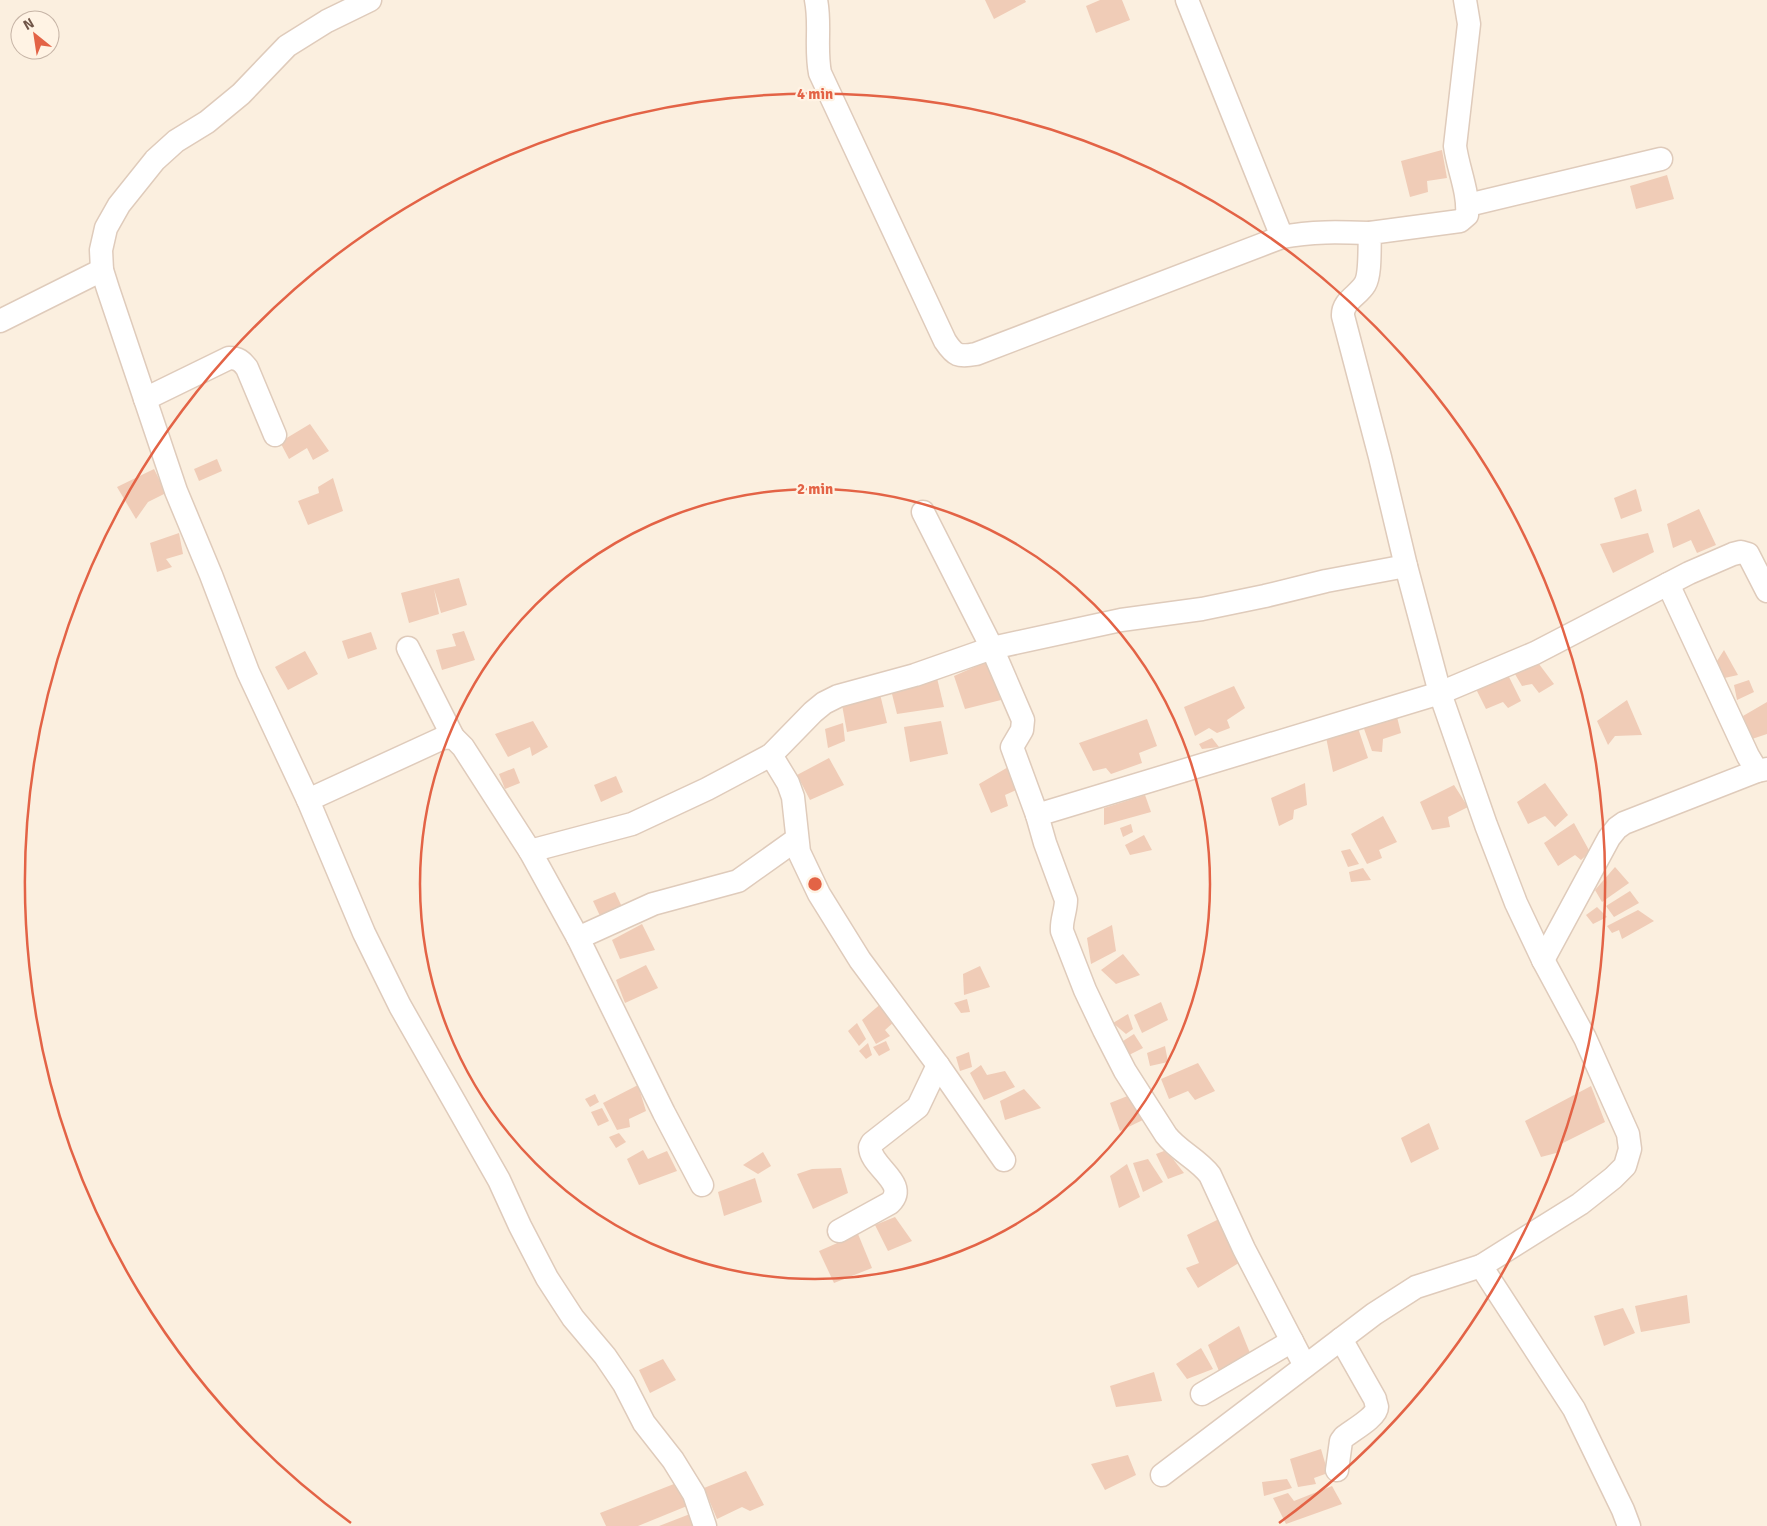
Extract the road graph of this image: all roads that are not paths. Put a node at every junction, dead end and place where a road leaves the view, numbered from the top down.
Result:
1 (370, 0) edge
2 (816, 0) edge
3 (1187, 0) edge
4 (1472, 2) edge
5 (1660, 159) dead end
6 (1468, 204) junction
7 (1370, 233) junction
8 (1282, 237) junction
9 (102, 270) junction
10 (0, 321) edge
11 (145, 399) junction
12 (275, 435) dead end
13 (923, 512) dead end
14 (1406, 566) junction
15 (1668, 584) junction
16 (1767, 591) edge
17 (408, 648) dead end
18 (992, 648) junction
19 (1440, 693) junction
20 (453, 738) junction
21 (771, 755) junction
22 (1762, 770) edge
23 (308, 800) junction
24 (1037, 815) junction
25 (797, 839) junction
26 (530, 851) junction
27 (578, 938) junction
28 (1543, 960) junction
29 (938, 1065) junction
30 (1004, 1160) dead end
31 (702, 1185) dead end
32 (838, 1231) dead end
33 (1481, 1266) junction
34 (1342, 1339) junction
35 (1292, 1341) junction
36 (1305, 1366) junction
37 (1202, 1394) dead end
38 (1337, 1470) dead end
39 (1162, 1475) dead end
40 (705, 1526) edge
41 (1629, 1526) edge

1 - 9 street
2 - 8 street
3 - 8 street
4 - 6 street
5 - 6 street
6 - 7 street
7 - 8 street
7 - 14 street
9 - 10 street
9 - 11 street
11 - 12 street
11 - 23 street
13 - 18 street
14 - 18 street
14 - 19 street
15 - 16 street
15 - 19 street
15 - 22 street
17 - 20 street
18 - 21 street
18 - 24 street
19 - 24 street
19 - 28 street
20 - 23 street
20 - 26 street
21 - 25 street
21 - 26 street
22 - 28 street
23 - 40 street
24 - 35 street
25 - 27 street
25 - 29 street
26 - 27 street
27 - 31 street
28 - 33 street
29 - 30 street
29 - 32 street
33 - 34 street
33 - 41 street
34 - 36 street
34 - 38 street
35 - 36 street
35 - 37 street
36 - 39 street

